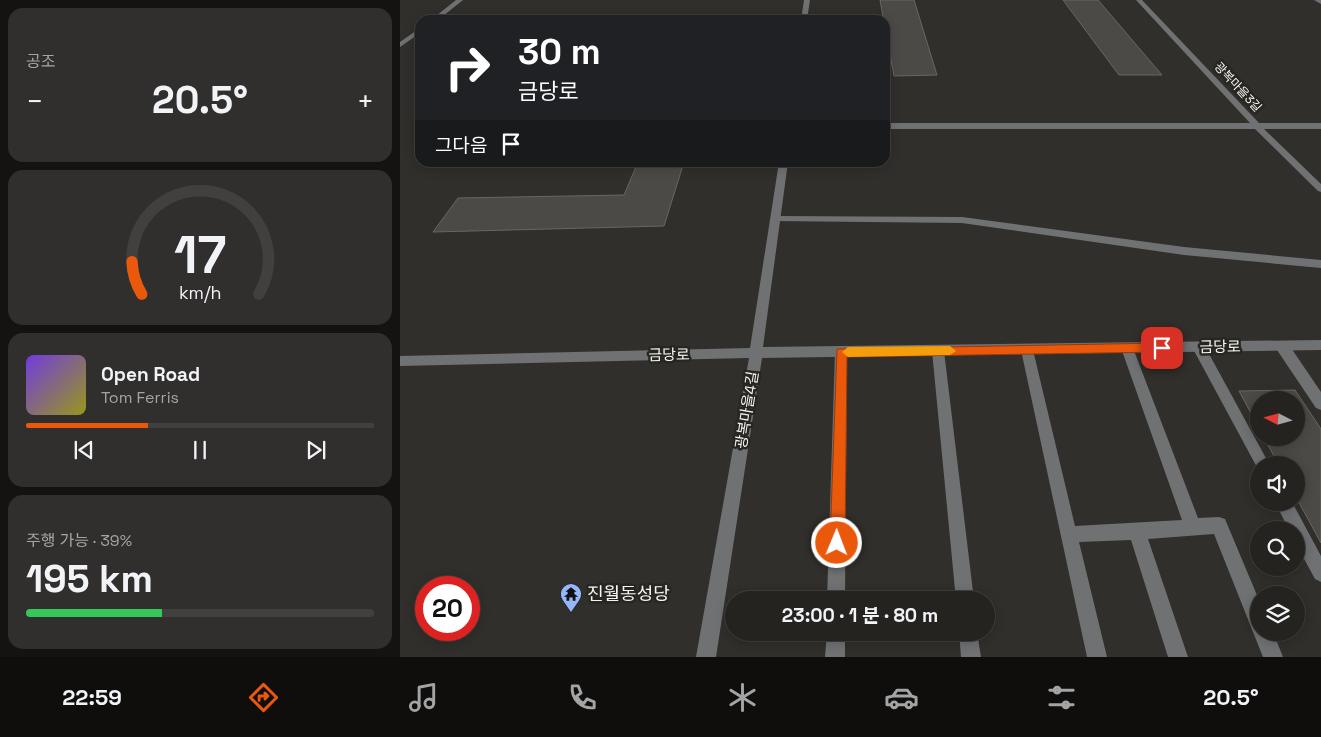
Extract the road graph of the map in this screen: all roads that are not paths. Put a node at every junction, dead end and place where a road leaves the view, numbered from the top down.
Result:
1 (460, 0) edge
2 (807, 0) edge
3 (1139, 0) edge
4 (1317, 0) edge
5 (1321, 2) edge
6 (440, 15) edge
7 (805, 15) edge
8 (415, 34) edge
9 (400, 45) edge
10 (890, 126) edge
11 (1257, 126) junction
12 (1321, 126) edge
13 (783, 167) edge
14 (1321, 189) edge
15 (776, 219) junction
16 (1321, 264) edge
17 (1321, 345) edge
18 (1282, 346) junction
19 (1198, 347) junction
20 (1127, 348) junction
21 (1027, 350) junction
22 (938, 351) junction
23 (841, 352) junction
24 (756, 354) junction
25 (400, 362) edge
26 (1321, 404) edge
27 (1257, 456) edge
28 (1288, 511) edge
29 (1193, 527) junction
30 (1137, 532) junction
31 (1070, 534) junction
32 (1321, 573) edge
33 (836, 591) edge
34 (964, 591) edge
35 (1250, 601) edge
36 (836, 641) edge
37 (969, 641) edge
38 (1267, 641) edge
39 (706, 657) edge
40 (835, 657) edge
41 (971, 657) edge
42 (1097, 657) edge
43 (1178, 657) edge
44 (1273, 657) edge

1 - 6 street
2 - 7 street
3 - 11 street, 광복마을3길
4 - 5 street
8 - 9 street
10 - 11 street
11 - 12 street
11 - 14 street, 광복마을3길
13 - 15 street, 광복마을4길
15 - 16 street
15 - 24 street, 광복마을4길
17 - 18 street, 금당로
18 - 19 street, 금당로
18 - 26 street
19 - 20 street, 금당로
19 - 27 street
20 - 21 street, 금당로
20 - 29 street
21 - 22 street, 금당로
21 - 31 street
22 - 23 street, 금당로
22 - 34 street
23 - 24 street, 금당로
23 - 33 street
24 - 25 street, 금당로
24 - 39 street, 광복마을4길
28 - 32 street
29 - 30 street
29 - 35 street
30 - 31 street
30 - 43 street
31 - 42 street
36 - 40 street
37 - 41 street
38 - 44 street

